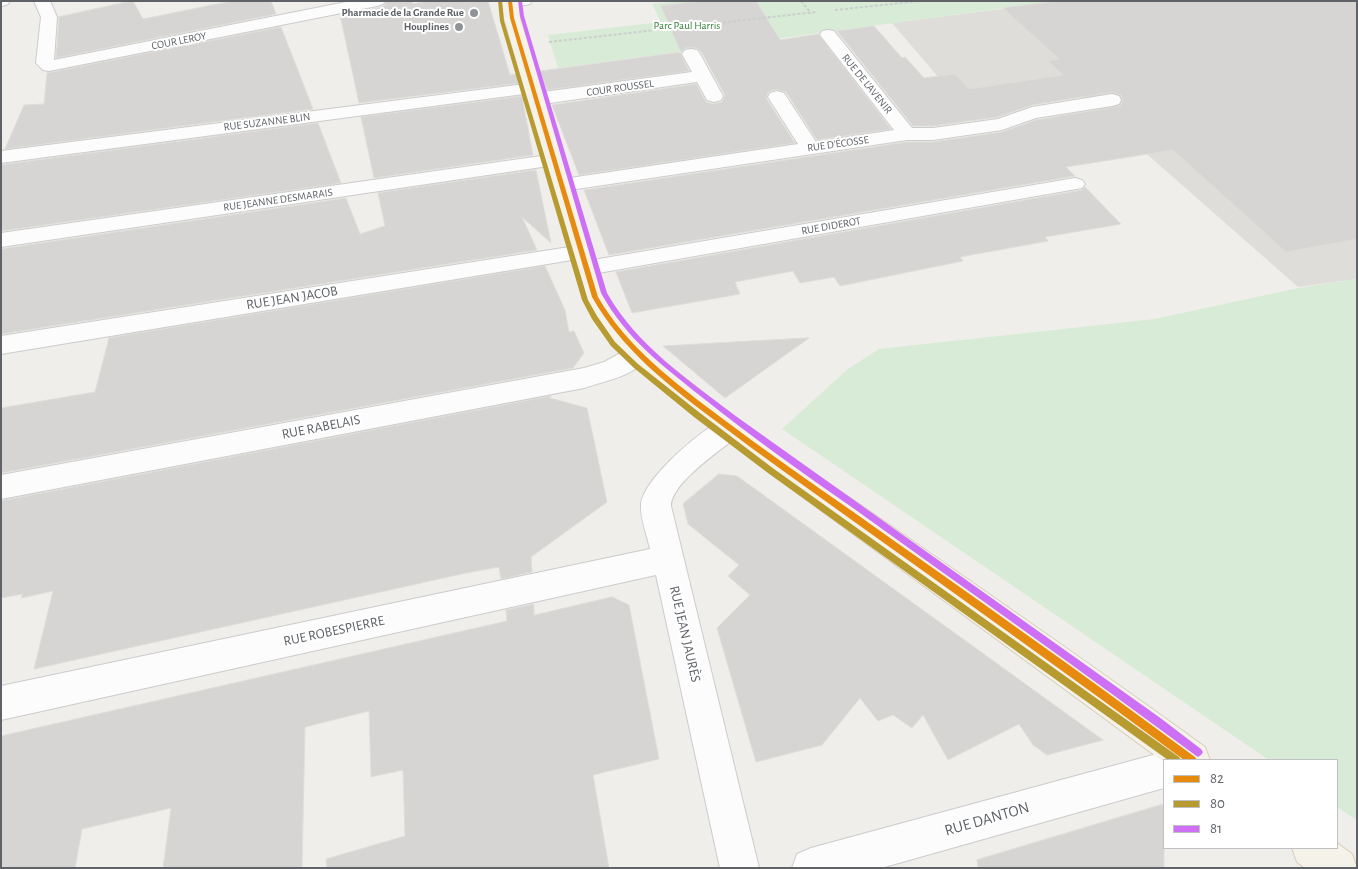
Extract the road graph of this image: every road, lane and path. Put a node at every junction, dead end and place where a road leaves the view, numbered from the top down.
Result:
1 (42, 1) edge
2 (377, 1) edge
3 (801, 1) edge
4 (920, 1) edge
5 (515, 2) edge
6 (831, 10) dead end
7 (821, 12) dead end
8 (811, 13) junction
9 (828, 35) dead end
10 (521, 46) junction
11 (691, 54) dead end
12 (703, 76) junction
13 (535, 94) junction
14 (714, 96) dead end
15 (778, 97) dead end
16 (1112, 100) dead end
17 (907, 134) junction
18 (810, 148) junction
19 (1, 157) edge
20 (559, 173) junction
21 (1075, 184) dead end
22 (1, 240) edge
23 (584, 260) junction
24 (1, 345) edge
25 (637, 355) junction
26 (729, 428) junction
27 (1, 488) edge
28 (667, 559) junction
29 (1, 703) edge
30 (1191, 759) edge
31 (1163, 770) edge
32 (1312, 849) edge
33 (740, 868) edge
34 (811, 868) edge
35 (1338, 868) edge

1 - 2 street, COUR LEROY
3 - 8 path
4 - 6 path
5 - 10 main road
7 - 8 path
8 - 10 path
9 - 17 street, RUE DE L'AVENIR
10 - 13 main road
11 - 12 street
12 - 13 street, COUR ROUSSEL
12 - 14 street
13 - 19 street, RUE SUZANNE BLIN
13 - 20 main road
15 - 18 street
16 - 17 street, RUE D'ÉCOSSE
17 - 18 street, RUE D'ÉCOSSE
18 - 20 street, RUE D'ÉCOSSE
20 - 22 street, RUE JEANNE DESMARAIS
20 - 23 main road
21 - 23 street, RUE DIDEROT
23 - 24 street, RUE JEAN JACOB
23 - 25 main road
25 - 26 main road
25 - 27 street, RUE RABELAIS
26 - 28 street, RUE JEAN JAURÈS
26 - 30 main road
28 - 29 street, RUE ROBESPIERRE
28 - 33 street, RUE JEAN JAURÈS
31 - 34 street, RUE DANTON
32 - 35 main road

